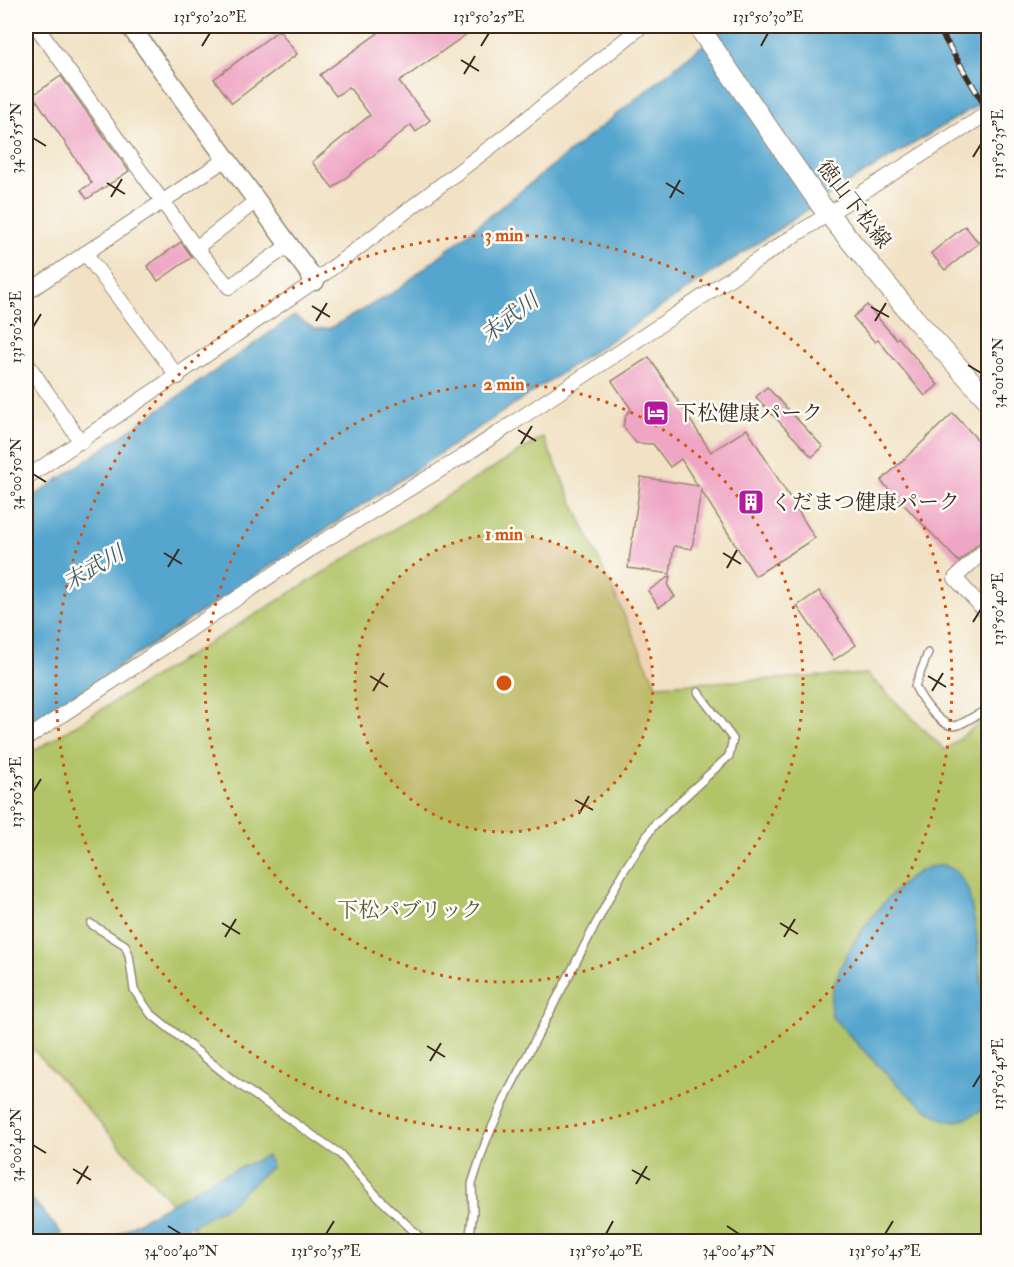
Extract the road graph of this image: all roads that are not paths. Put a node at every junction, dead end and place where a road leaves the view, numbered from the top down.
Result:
1 (36, 26) edge
2 (130, 26) edge
3 (642, 26) edge
4 (698, 26) edge
5 (988, 113) edge
6 (226, 159) junction
7 (163, 201) junction
8 (256, 201) junction
9 (825, 210) junction
10 (289, 245) junction
11 (196, 248) junction
12 (85, 253) junction
13 (315, 281) junction
14 (26, 293) edge
15 (26, 362) edge
16 (178, 376) junction
17 (988, 400) edge
18 (81, 442) junction
19 (26, 478) edge
20 (988, 547) edge
21 (988, 614) edge
22 (928, 653) dead end
23 (698, 692) dead end
24 (988, 711) edge
25 (26, 739) edge
26 (91, 924) dead end
27 (425, 1242) edge
28 (469, 1242) edge

1 - 7 street
2 - 6 street
3 - 13 street
4 - 9 main road, 徳山下松線
5 - 9 street
6 - 7 street
6 - 8 street
7 - 11 street
7 - 12 street
8 - 10 street
8 - 11 street
9 - 17 main road, 徳山下松線
9 - 25 street
10 - 11 street
10 - 13 street
12 - 14 street
12 - 16 street
13 - 16 street
15 - 18 street
16 - 18 street
18 - 19 street
20 - 21 street
22 - 24 lane
23 - 28 lane
26 - 27 lane

